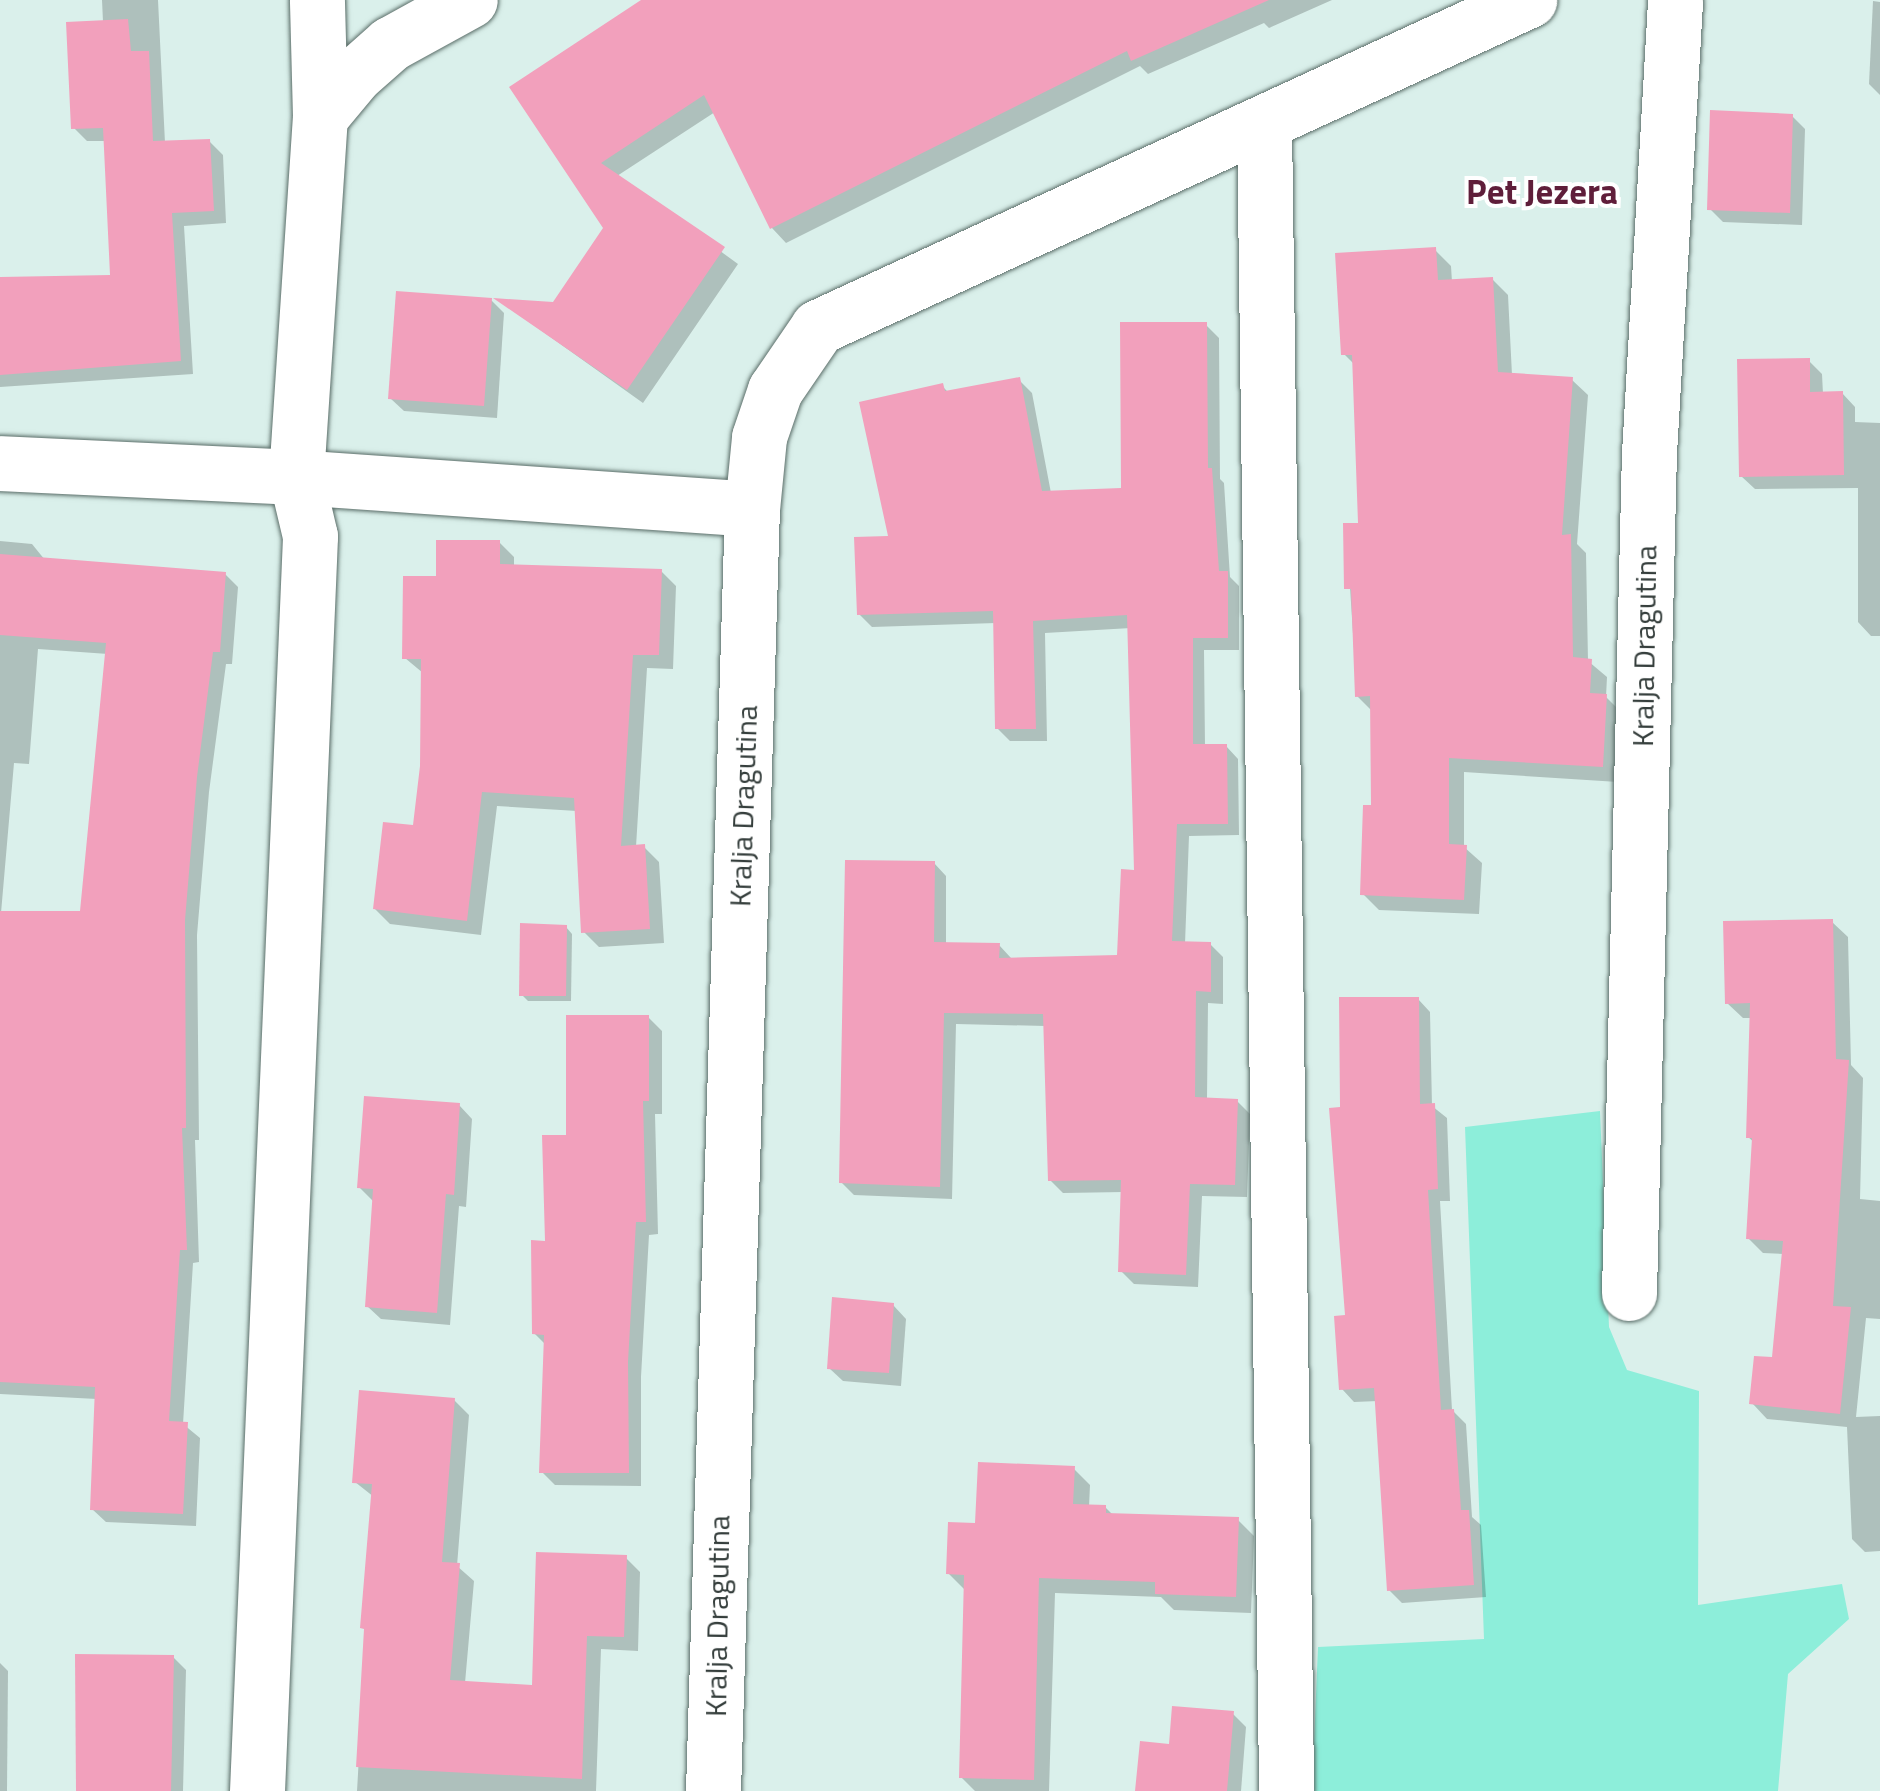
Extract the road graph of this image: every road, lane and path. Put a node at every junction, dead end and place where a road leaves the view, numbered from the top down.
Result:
1 (316, 0) edge
2 (470, 0) edge
3 (1529, 0) edge
4 (1674, 0) edge
5 (320, 117) junction
6 (1264, 124) junction
7 (0, 463) edge
8 (296, 477) junction
9 (752, 509) junction
10 (1629, 1293) dead end
11 (257, 1791) edge
12 (712, 1791) edge
13 (1286, 1791) edge

1 - 5 street
2 - 5 street
3 - 6 street, Kralja Dragutina
4 - 10 street, Kralja Dragutina
5 - 8 street
6 - 9 street, Kralja Dragutina
6 - 13 street
7 - 8 street
8 - 9 street
8 - 11 street
9 - 12 street, Kralja Dragutina

